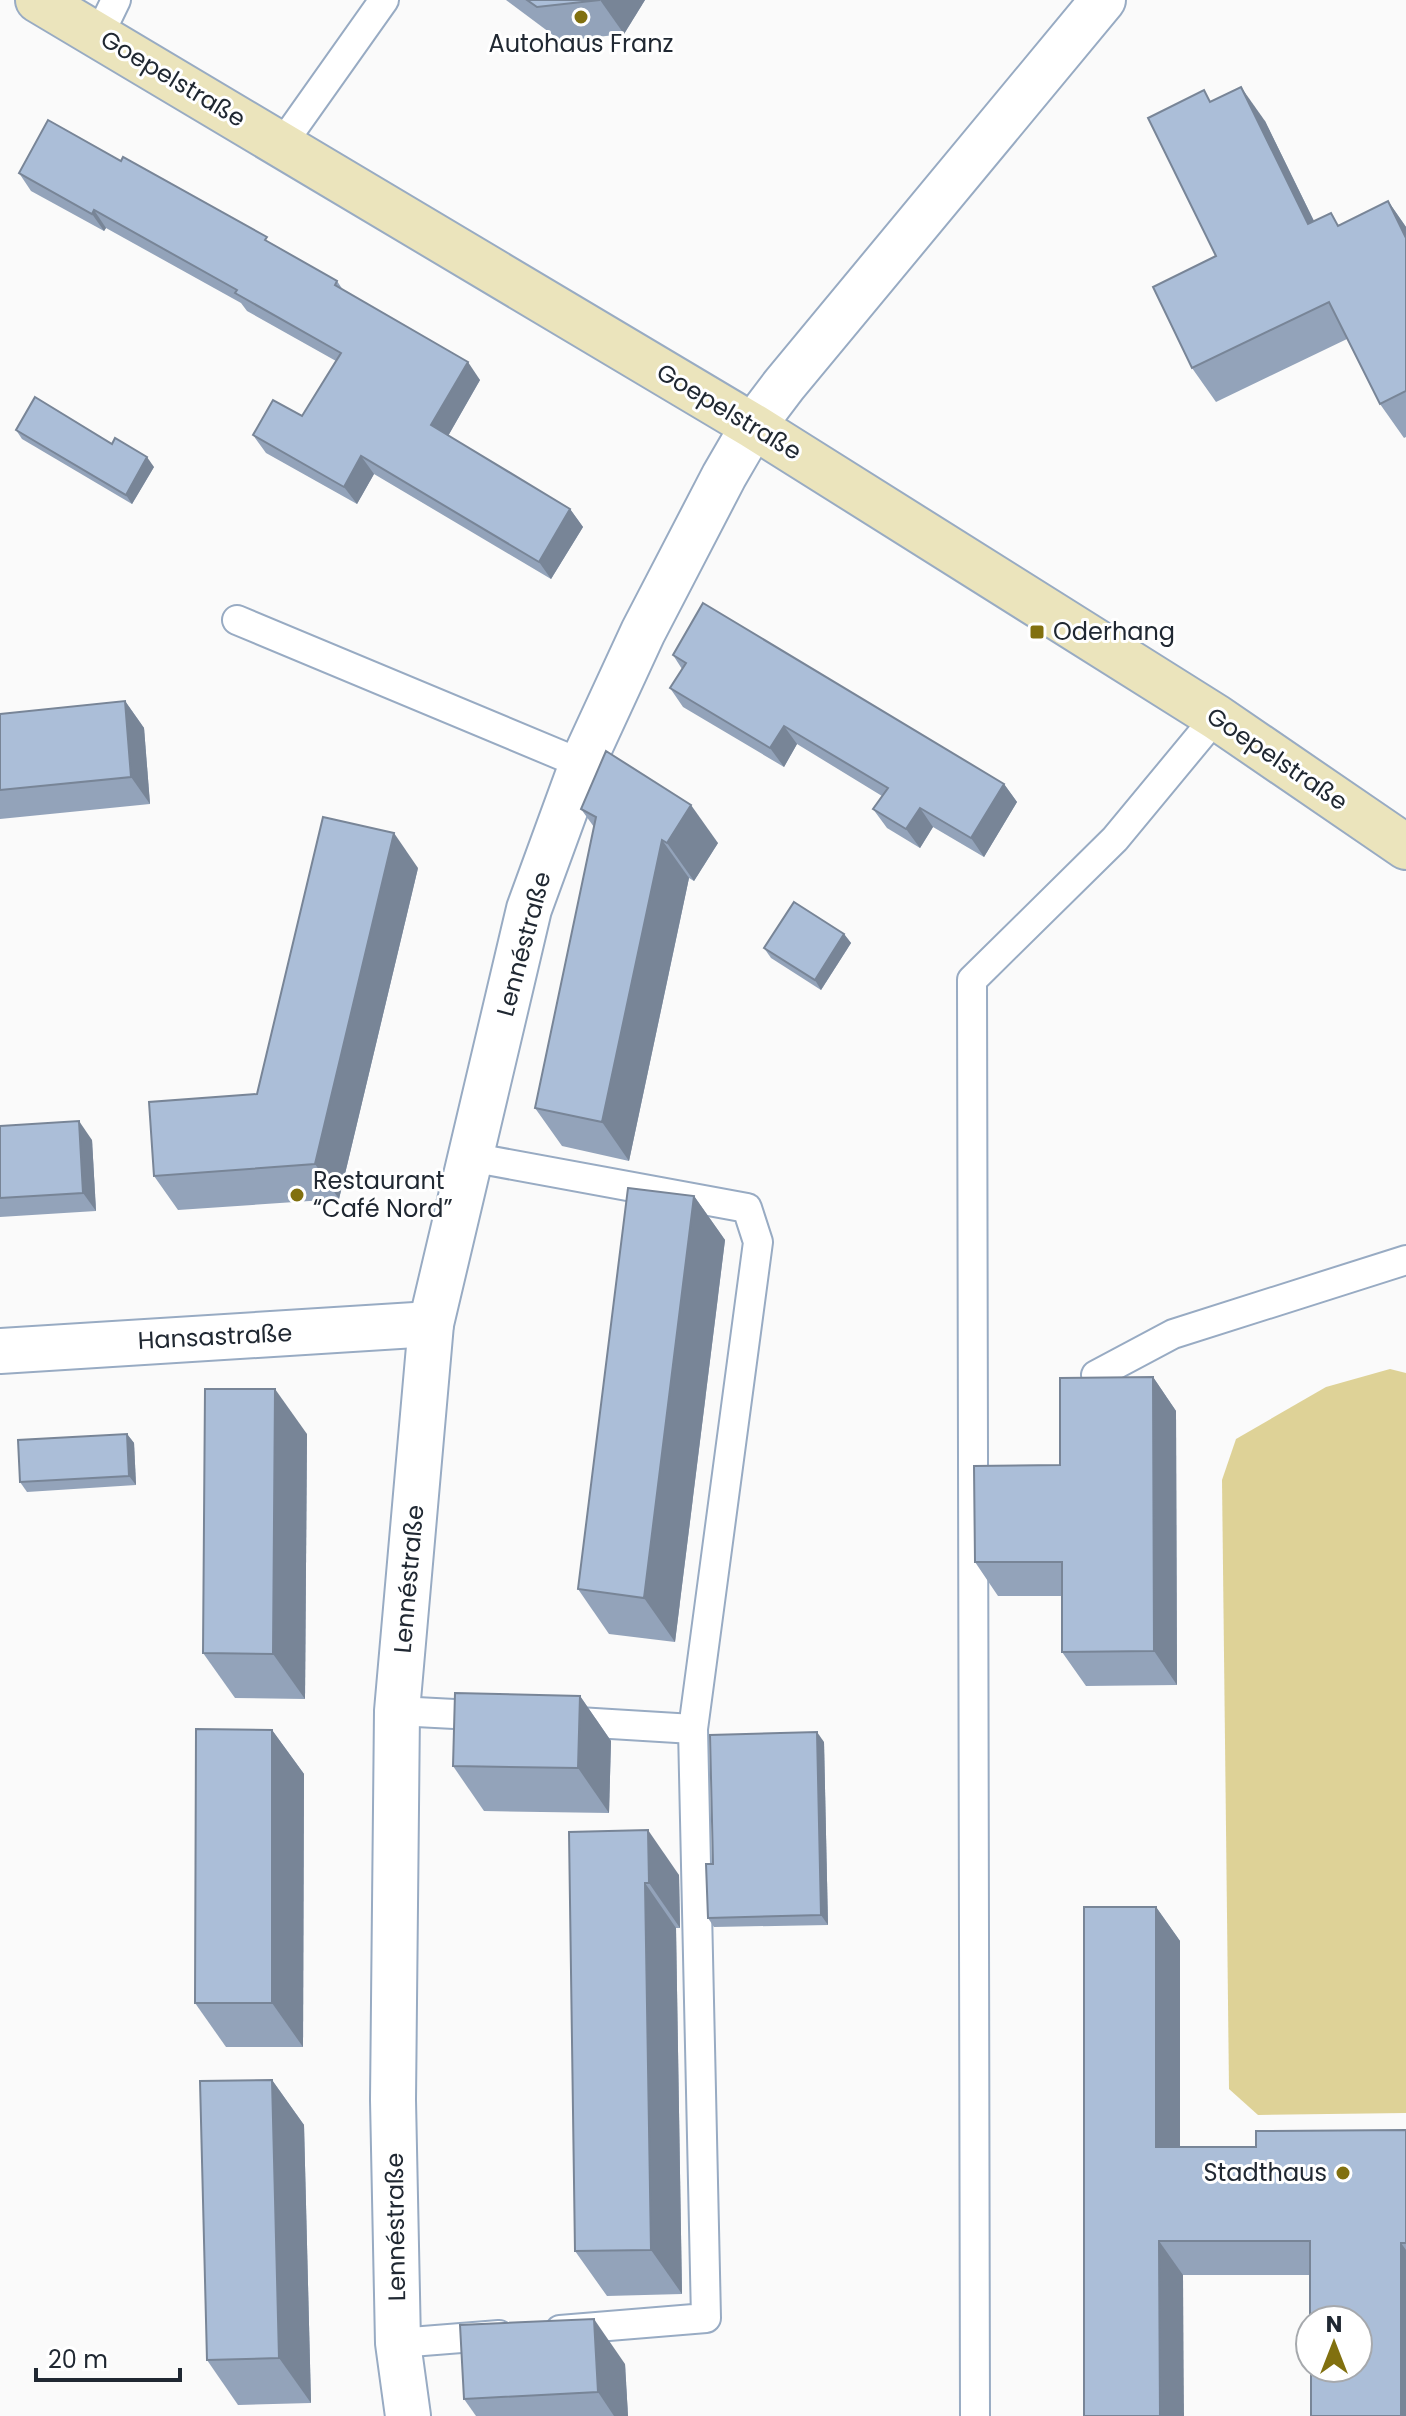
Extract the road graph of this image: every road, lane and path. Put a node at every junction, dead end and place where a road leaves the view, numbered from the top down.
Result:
1 (38, 0) edge
2 (384, 0) edge
3 (1103, 0) edge
4 (108, 18) edge
5 (282, 144) junction
6 (753, 426) junction
7 (237, 620) dead end
8 (1216, 717) junction
9 (582, 764) junction
10 (1406, 847) edge
11 (470, 1157) junction
12 (1406, 1260) edge
13 (431, 1324) junction
14 (0, 1351) edge
15 (1096, 1375) edge
16 (397, 1711) junction
17 (693, 1729) junction
18 (398, 2343) junction
19 (408, 2416) edge
20 (975, 2416) edge

1 - 4 street, Goepelstraße
2 - 5 lane
3 - 6 street
4 - 5 street, Goepelstraße
5 - 6 street, Goepelstraße
6 - 8 street, Goepelstraße
6 - 9 street, Lennéstraße
7 - 9 lane
8 - 10 street, Goepelstraße
8 - 20 lane
9 - 11 street, Lennéstraße
11 - 13 street, Lennéstraße
11 - 17 lane
12 - 15 lane
13 - 14 street, Hansastraße
13 - 16 street, Lennéstraße
16 - 17 lane
16 - 18 street, Lennéstraße
17 - 18 lane
18 - 19 street, Lennéstraße

